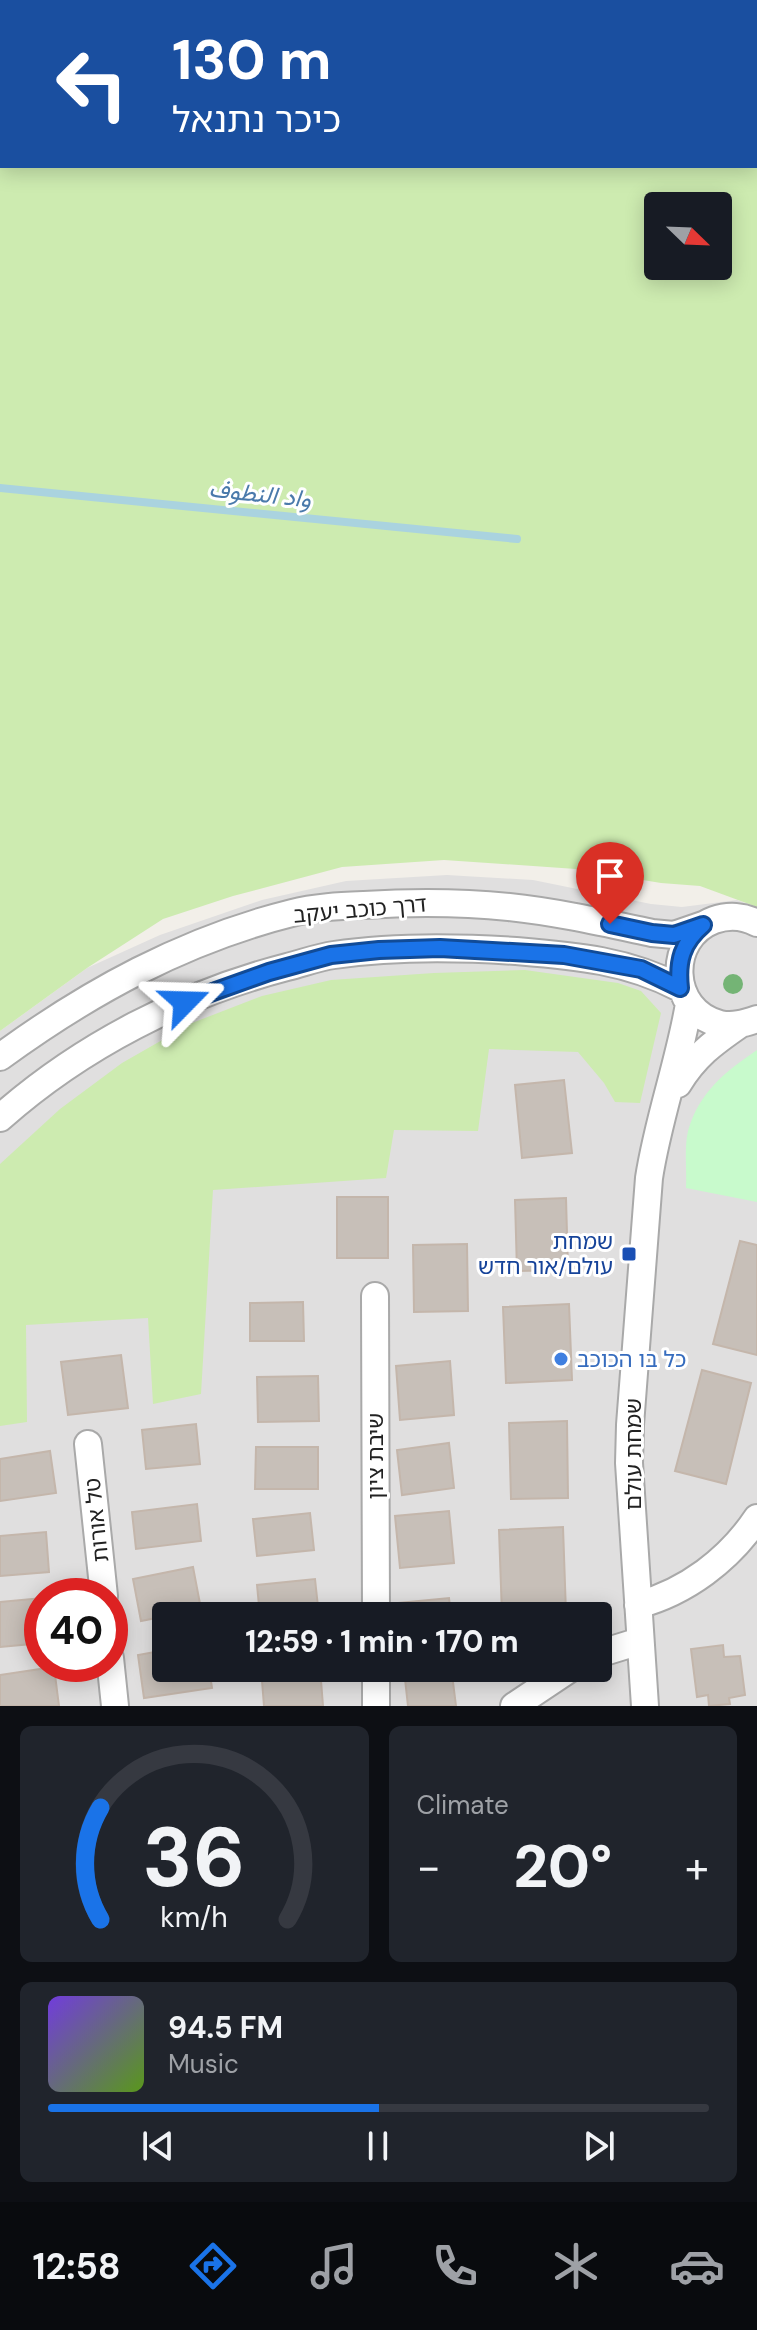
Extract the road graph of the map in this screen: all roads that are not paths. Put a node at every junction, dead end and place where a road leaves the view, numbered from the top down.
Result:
1 (757, 923) edge
2 (703, 925) junction
3 (685, 996) junction
4 (748, 1022) edge
5 (0, 1057) edge
6 (665, 1108) junction
7 (0, 1118) edge
8 (375, 1296) dead end
9 (88, 1444) dead end
10 (757, 1518) edge
11 (102, 1578) edge
12 (376, 1602) edge
13 (638, 1605) junction
14 (640, 1641) junction
15 (612, 1650) edge
16 (112, 1682) edge
17 (376, 1682) edge
18 (550, 1682) edge
19 (115, 1706) edge
20 (376, 1706) edge
21 (514, 1706) edge
22 (645, 1706) edge

1 - 2 street, דרך כוכב יעקב
2 - 3 street, שמחת עולם
2 - 5 street, דרך כוכב יעקב
3 - 4 street, דרך כוכב יעקב
3 - 6 street, שמחת עולם
3 - 7 street, דרך כוכב יעקב
4 - 6 street, שמחת עולם
6 - 13 street, שמחת עולם
8 - 12 street, שיבת ציון
9 - 11 street, טל אורות
10 - 13 street
13 - 14 street, שמחת עולם
14 - 15 street
14 - 22 street, שמחת עולם
16 - 19 street
17 - 20 street
18 - 21 street

